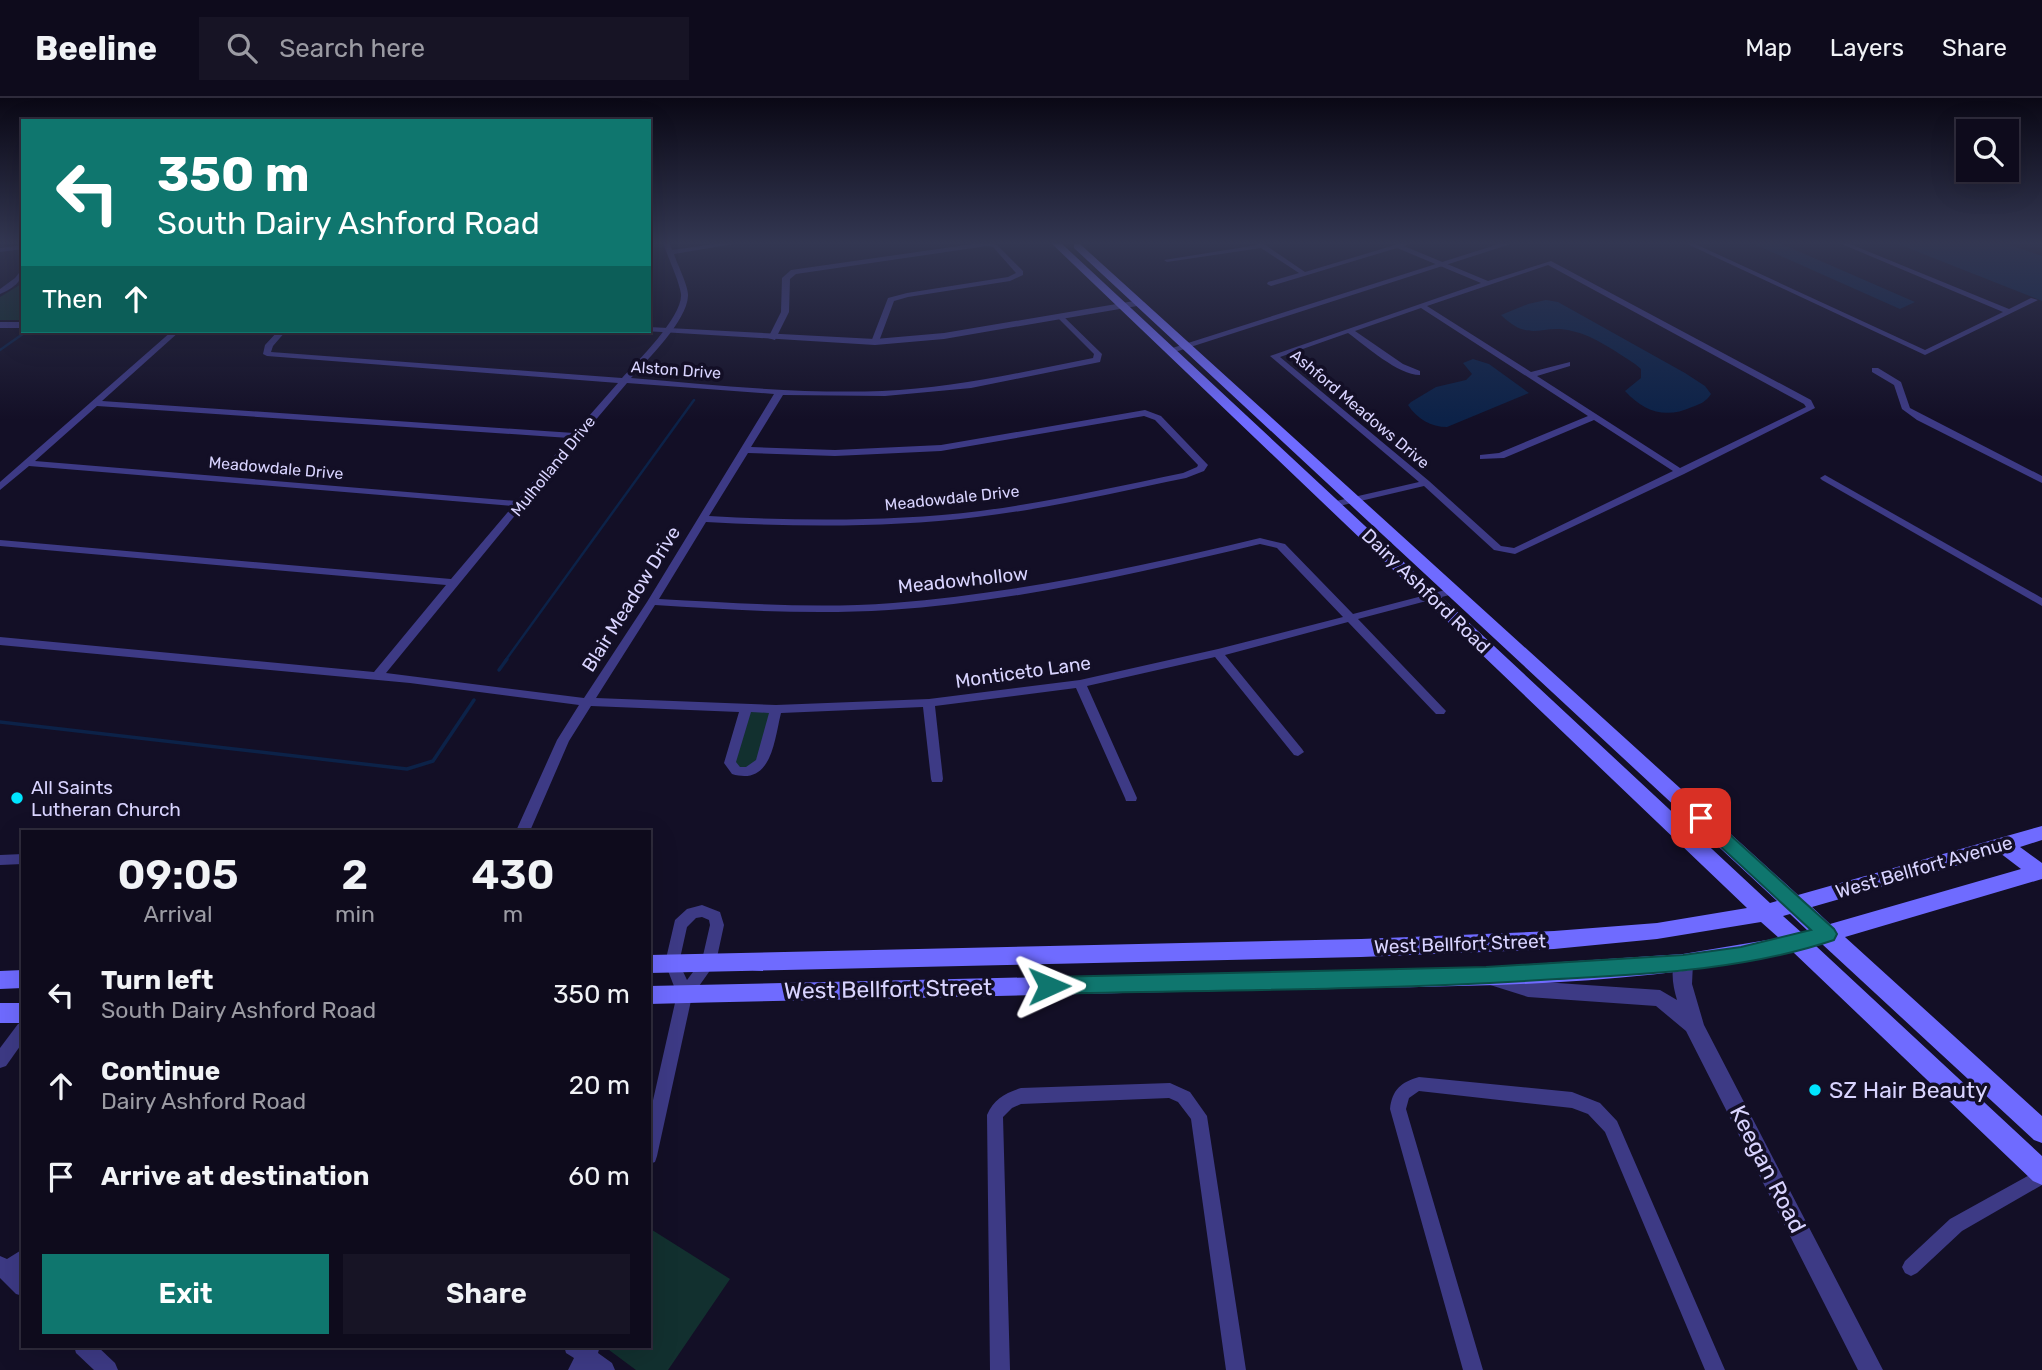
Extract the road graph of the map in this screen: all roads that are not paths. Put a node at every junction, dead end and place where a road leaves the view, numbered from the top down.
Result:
1 (683, 301) edge
2 (785, 301) edge
3 (890, 301) edge
4 (1119, 301) edge
5 (1326, 301) edge
6 (1435, 301) edge
7 (1622, 301) edge
8 (1814, 301) edge
9 (1983, 301) edge
10 (2031, 301) edge
11 (1140, 303) joint
12 (1124, 306) junction
13 (1422, 306) junction
14 (2009, 312) junction
15 (1062, 317) junction
16 (0, 325) edge
17 (21, 325) edge
18 (651, 330) edge
19 (668, 331) junction
20 (1350, 331) junction
21 (174, 333) edge
22 (280, 333) edge
23 (772, 338) junction
24 (875, 342) junction
25 (1187, 346) junction
26 (1171, 350) junction
27 (1567, 364) dead end
28 (1875, 370) dead end
29 (1417, 373) dead end
30 (1531, 375) junction
31 (624, 380) junction
32 (780, 392) junction
33 (1808, 402) joint
34 (96, 403) junction
35 (1594, 417) junction
36 (576, 436) junction
37 (746, 450) junction
38 (1483, 457) dead end
39 (27, 463) junction
40 (1681, 472) junction
41 (1825, 478) dead end
42 (2042, 480) edge
43 (1426, 483) junction
44 (0, 487) edge
45 (1355, 499) junction
46 (523, 504) junction
47 (1335, 504) junction
48 (702, 519) junction
49 (0, 543) edge
50 (456, 583) junction
51 (1453, 591) junction
52 (1432, 596) junction
53 (652, 601) junction
54 (2042, 603) edge
55 (1349, 617) junction
56 (0, 641) edge
57 (13, 643) junction
58 (0, 653) edge
59 (1218, 653) junction
60 (377, 676) junction
61 (1080, 684) junction
62 (587, 702) junction
63 (929, 703) junction
64 (746, 708) junction
65 (776, 709) junction
66 (1440, 711) dead end
67 (1601, 726) junction
68 (1576, 733) junction
69 (1298, 752) dead end
70 (937, 779) dead end
71 (1131, 798) dead end
72 (523, 830) edge
73 (2042, 833) edge
74 (2003, 844) junction
75 (21, 859) edge
76 (0, 860) edge
77 (2041, 871) edge
78 (1795, 904) junction
79 (1765, 913) junction
80 (1828, 934) junction
81 (1796, 943) junction
82 (1361, 948) junction
83 (1044, 955) junction
84 (709, 962) junction
85 (672, 963) junction
86 (1683, 963) junction
87 (651, 964) edge
88 (1486, 976) junction
89 (1371, 977) junction
90 (21, 979) edge
91 (0, 980) edge
92 (1049, 986) junction
93 (685, 994) junction
94 (651, 995) edge
95 (0, 1013) edge
96 (21, 1013) edge
97 (1694, 1026) junction
98 (21, 1032) edge
99 (0, 1061) edge
100 (2042, 1132) edge
101 (651, 1147) edge
102 (2042, 1175) edge
103 (21, 1259) edge
104 (1911, 1267) dead end
105 (4, 1268) edge
106 (21, 1285) edge
107 (85, 1348) edge
108 (582, 1354) edge
109 (108, 1370) edge
110 (605, 1370) edge
111 (1000, 1370) edge
112 (1236, 1370) edge
113 (1473, 1370) edge
114 (1715, 1370) edge
115 (1871, 1370) edge

1 - 19 street, Mulholland Drive
2 - 23 street
3 - 24 street
4 - 12 main road, Dairy Ashford Road
5 - 25 street
6 - 13 street, Ashford Meadows Drive
7 - 33 street, Ashford Meadows Drive
8 - 14 street
9 - 14 street
10 - 14 street
11 - 12 street
11 - 25 main road, Dairy Ashford Road
12 - 15 street
12 - 26 main road, Dairy Ashford Road
13 - 20 street, Ashford Meadows Drive
13 - 30 street
15 - 24 street
15 - 32 street, Alston Drive
16 - 17 street
18 - 19 street
19 - 23 street
19 - 31 street, Mulholland Drive
20 - 29 street
20 - 43 street, Ashford Meadows Drive
21 - 34 street
22 - 31 street, Alston Drive
23 - 24 street
25 - 26 street
25 - 45 main road, Dairy Ashford Road
26 - 47 main road, Dairy Ashford Road
27 - 30 street
28 - 42 street
30 - 35 street
31 - 32 street, Alston Drive
31 - 36 street, Mulholland Drive
32 - 37 street, Blair Meadow Drive
33 - 40 street
34 - 36 street
34 - 39 street
35 - 38 street
35 - 40 street
36 - 46 street, Mulholland Drive
37 - 48 street, Blair Meadow Drive
37 - 48 street, Meadowdale Drive
39 - 44 street
39 - 46 street, Meadowdale Drive
40 - 43 street
41 - 54 street
43 - 45 street
45 - 47 street
45 - 51 main road, Dairy Ashford Road
46 - 50 street, Mulholland Drive
47 - 52 main road, Dairy Ashford Road
48 - 53 street, Blair Meadow Drive
49 - 50 street
50 - 60 street, Mulholland Drive
51 - 52 street, Monticeto Lane
51 - 67 main road, Dairy Ashford Road
52 - 55 street, Monticeto Lane
52 - 68 main road, Dairy Ashford Road
53 - 55 street, Meadowhollow
53 - 62 street, Blair Meadow Drive
55 - 59 street, Monticeto Lane
55 - 66 street
56 - 57 street
57 - 58 street
57 - 60 street
59 - 61 street, Monticeto Lane
59 - 69 street
60 - 62 street, Monticeto Lane
61 - 63 street, Monticeto Lane
61 - 71 street
62 - 64 street, Monticeto Lane
62 - 72 street, Blair Meadow Drive
63 - 65 street, Monticeto Lane
63 - 70 street
64 - 65 street, Monticeto Lane
64 - 65 street
67 - 68 main road
67 - 78 main road, Dairy Ashford Road
68 - 79 main road, Dairy Ashford Road
73 - 74 main road, West Bellfort Avenue
74 - 77 main road
74 - 78 main road, West Bellfort Avenue
75 - 76 street
77 - 80 main road, West Bellfort Avenue
78 - 79 main road, West Bellfort Avenue
78 - 80 main road, Dairy Ashford Road
79 - 81 main road, Dairy Ashford Road
79 - 82 main road, West Bellfort Street
80 - 81 main road, West Bellfort Avenue
80 - 100 main road, Dairy Ashford Road
81 - 86 main road, West Bellfort Street
81 - 102 main road, Dairy Ashford Road
82 - 83 main road, West Bellfort Street
82 - 89 main road
83 - 84 main road, West Bellfort Street
83 - 92 main road
84 - 85 main road, West Bellfort Street
84 - 85 street
84 - 93 street
85 - 87 main road, West Bellfort Street
85 - 93 street
86 - 88 main road, West Bellfort Street
86 - 97 street, Keegan Road
88 - 89 main road, West Bellfort Street
88 - 97 street
89 - 92 main road, West Bellfort Street
90 - 91 main road
92 - 93 main road, West Bellfort Street
93 - 94 main road, West Bellfort Street
93 - 101 street
95 - 96 main road
97 - 115 street, Keegan Road
98 - 99 street
102 - 104 street
103 - 105 street
105 - 106 street
107 - 109 street
108 - 110 street
111 - 112 street
113 - 114 street

